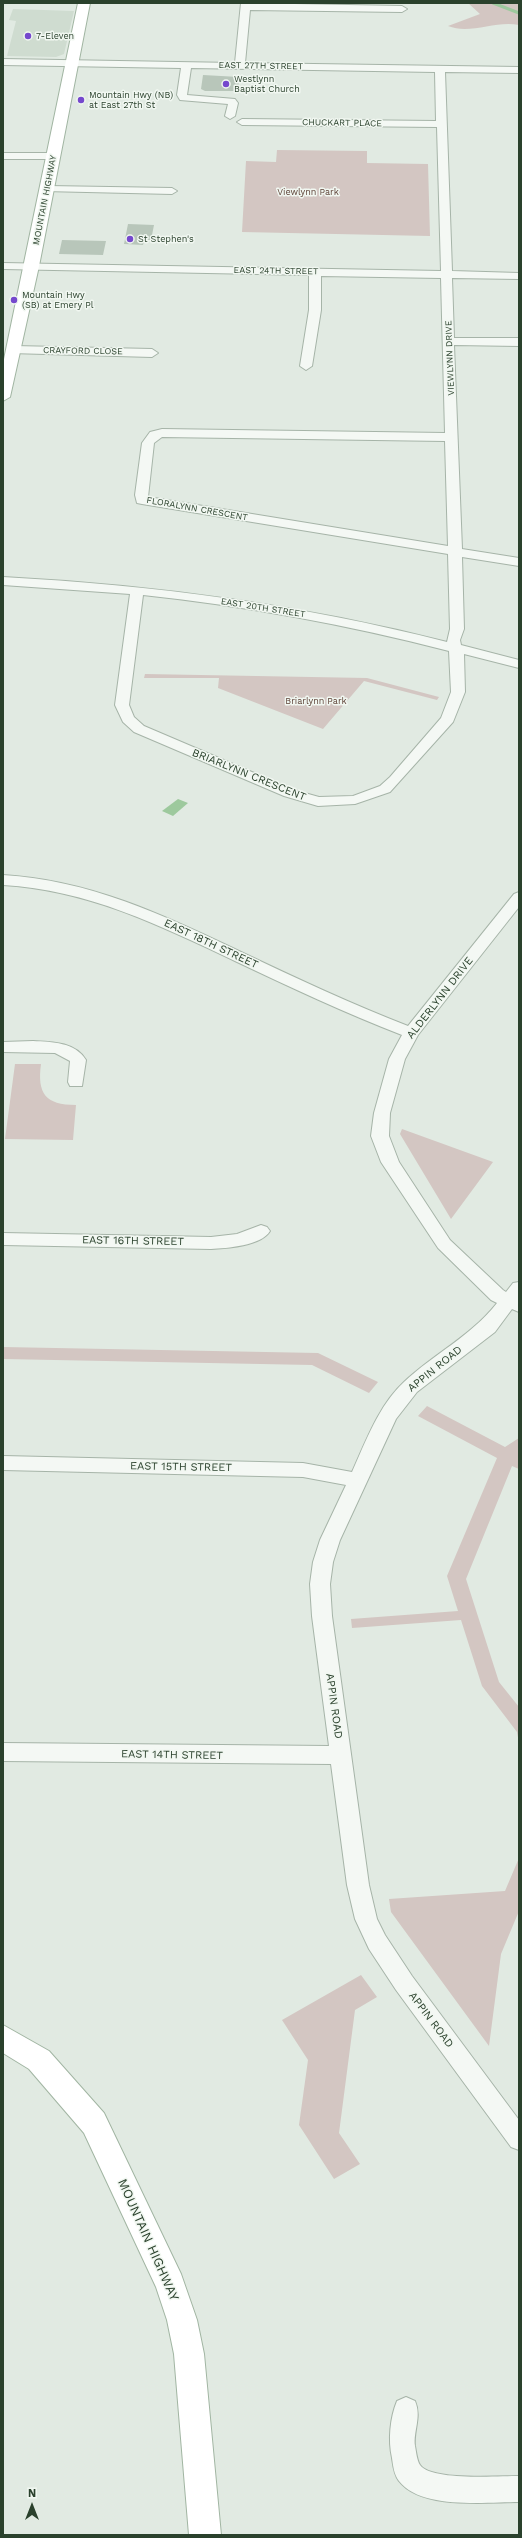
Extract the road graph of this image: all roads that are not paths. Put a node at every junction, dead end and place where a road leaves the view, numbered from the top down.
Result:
1 (84, 3) edge
2 (246, 5) edge
3 (402, 9) dead end
4 (3, 62) edge
5 (73, 62) junction
6 (186, 65) junction
7 (240, 66) junction
8 (440, 69) junction
9 (519, 70) edge
10 (443, 124) junction
11 (3, 156) edge
12 (54, 156) junction
13 (48, 189) junction
14 (172, 191) dead end
15 (3, 266) edge
16 (32, 266) junction
17 (315, 272) junction
18 (448, 274) junction
19 (519, 276) edge
20 (450, 341) junction
21 (519, 342) edge
22 (14, 350) junction
23 (152, 353) dead end
24 (306, 366) dead end
25 (3, 397) edge
26 (452, 437) junction
27 (455, 551) junction
28 (519, 562) edge
29 (3, 582) edge
30 (137, 591) junction
31 (454, 647) junction
32 (519, 664) edge
33 (3, 880) edge
34 (519, 897) edge
35 (411, 1032) junction
36 (3, 1046) edge
37 (76, 1082) dead end
38 (261, 1231) dead end
39 (3, 1239) edge
40 (516, 1298) edge
41 (3, 1463) edge
42 (358, 1480) junction
43 (3, 1752) edge
44 (341, 1755) junction
45 (3, 2038) edge
46 (519, 2139) edge
47 (406, 2410) dead end
48 (519, 2489) edge
49 (205, 2535) edge

1 - 5 main road, MOUNTAIN HIGHWAY
2 - 3 street
2 - 7 street
4 - 5 street, EAST 27TH STREET
5 - 6 street, EAST 27TH STREET
5 - 12 main road, MOUNTAIN HIGHWAY
6 - 7 street, EAST 27TH STREET
6 - 10 street, CHUCKART PLACE
7 - 8 street, EAST 27TH STREET
8 - 9 street, EAST 27TH STREET
8 - 10 street, VIEWLYNN DRIVE
10 - 18 street, VIEWLYNN DRIVE
11 - 12 street
12 - 13 main road, MOUNTAIN HIGHWAY
13 - 14 street
13 - 16 main road, MOUNTAIN HIGHWAY
15 - 16 street, EAST 24TH STREET
16 - 17 street, EAST 24TH STREET
16 - 22 main road, MOUNTAIN HIGHWAY
17 - 18 street, EAST 24TH STREET
17 - 24 street
18 - 19 street, EAST 24TH STREET
18 - 20 street, VIEWLYNN DRIVE
20 - 21 street
20 - 26 street, VIEWLYNN DRIVE
22 - 23 street, CRAYFORD CLOSE
22 - 25 main road, MOUNTAIN HIGHWAY
26 - 27 street, VIEWLYNN DRIVE
26 - 27 street, FLORALYNN CRESCENT
27 - 28 street, FLORALYNN CRESCENT
27 - 31 street, VIEWLYNN DRIVE
29 - 30 street, EAST 20TH STREET
30 - 31 street, EAST 20TH STREET
30 - 31 street, BRIARLYNN CRESCENT
31 - 32 street, EAST 20TH STREET
33 - 35 street, EAST 18TH STREET
34 - 35 street, ALDERLYNN DRIVE
35 - 40 street, ALDERLYNN DRIVE
36 - 37 street
38 - 39 street, EAST 16TH STREET
40 - 42 street, APPIN ROAD
41 - 42 street, EAST 15TH STREET
42 - 44 street, APPIN ROAD
43 - 44 street, EAST 14TH STREET
44 - 46 street, APPIN ROAD
45 - 49 main road, MOUNTAIN HIGHWAY
47 - 48 street

